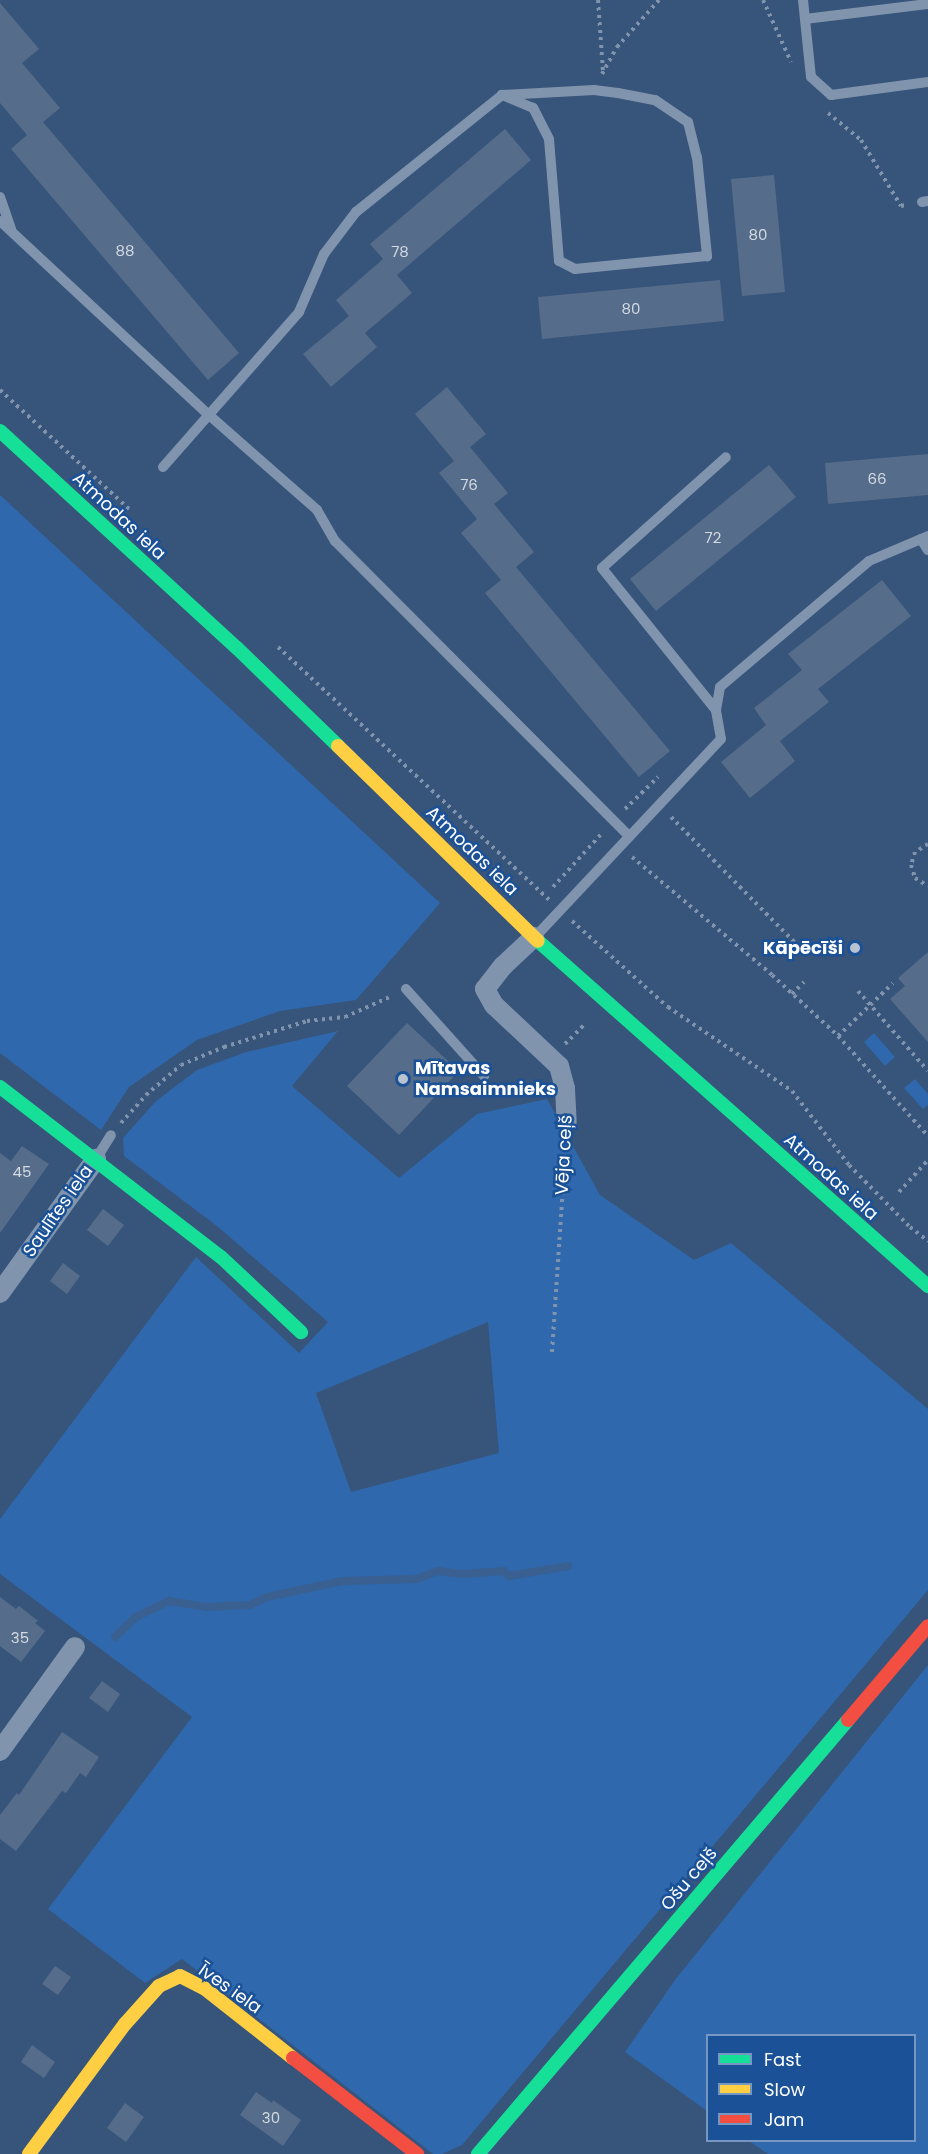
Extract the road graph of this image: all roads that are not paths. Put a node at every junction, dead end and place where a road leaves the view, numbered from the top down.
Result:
1 (803, 0) edge
2 (928, 4) edge
3 (805, 19) junction
4 (928, 82) edge
5 (502, 95) junction
6 (0, 197) edge
7 (0, 220) edge
8 (12, 232) junction
9 (208, 415) junction
10 (0, 431) edge
11 (726, 457) dead end
12 (163, 467) dead end
13 (924, 538) edge
14 (928, 550) edge
15 (716, 710) junction
16 (625, 839) junction
17 (534, 937) junction
18 (406, 989) road end
19 (484, 1076) dead end
20 (0, 1087) edge
21 (567, 1122) road end
22 (111, 1136) road end
23 (96, 1159) junction
24 (928, 1286) edge
25 (0, 1293) edge
26 (301, 1332) dead end
27 (928, 1626) edge
28 (75, 1647) dead end
29 (0, 1751) edge
30 (29, 2154) edge
31 (417, 2154) edge
32 (478, 2154) edge

1 - 3 lane
2 - 3 lane
3 - 4 lane
5 - 5 lane
5 - 9 lane
6 - 8 lane
7 - 8 lane
8 - 9 lane
9 - 12 lane
9 - 16 lane
10 - 17 street, Atmodas iela
11 - 15 lane
13 - 14 lane
13 - 15 lane
15 - 16 lane
16 - 17 lane
17 - 21 street, Vēja ceļš
17 - 24 street, Atmodas iela
18 - 19 lane
20 - 23 street
22 - 23 lane
23 - 25 street, Saulītes iela
23 - 26 street
27 - 32 street, Ošu ceļš
28 - 29 street
30 - 31 street, Īves iela

